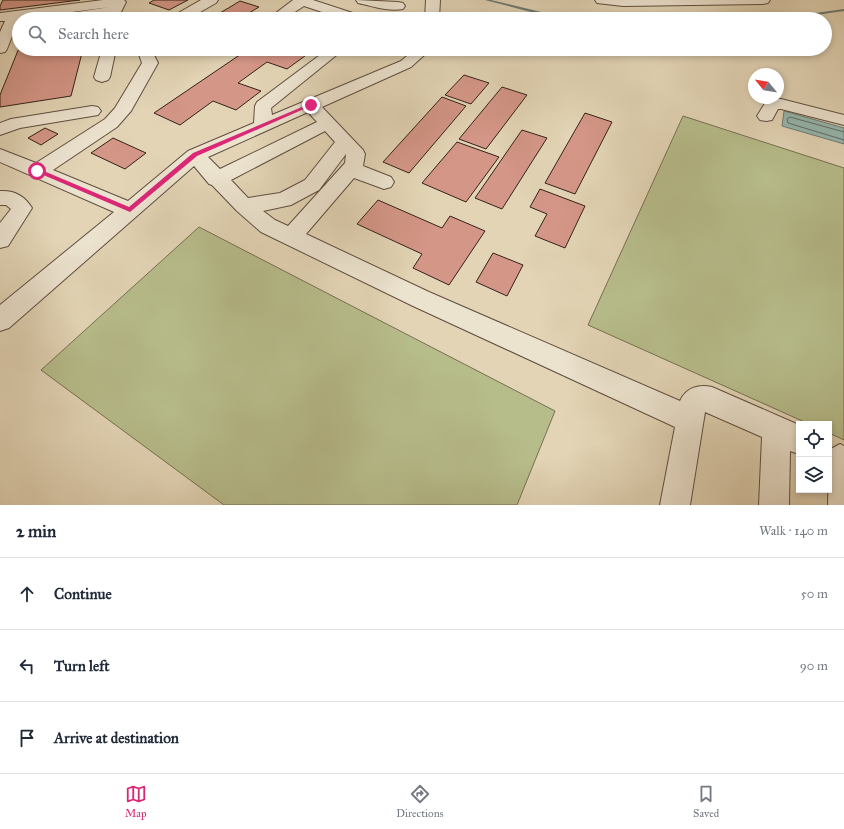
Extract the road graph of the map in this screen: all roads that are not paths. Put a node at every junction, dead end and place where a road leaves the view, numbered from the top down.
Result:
1 (211, 0) edge
2 (301, 0) edge
3 (363, 0) edge
4 (433, 0) edge
5 (602, 0) edge
6 (763, 0) edge
7 (632, 1) edge
8 (398, 8) edge
9 (58, 12) edge
10 (108, 12) edge
11 (190, 12) edge
12 (285, 12) edge
13 (336, 12) edge
14 (432, 12) edge
15 (7, 16) edge
16 (0, 49) edge
17 (107, 56) edge
18 (147, 56) edge
19 (328, 56) edge
20 (416, 56) edge
21 (102, 77) dead end
22 (311, 105) junction
23 (92, 111) dead end
24 (766, 116) dead end
25 (844, 120) edge
26 (328, 123) junction
27 (263, 126) junction
28 (0, 129) edge
29 (345, 142) junction
30 (0, 155) edge
31 (195, 155) junction
32 (351, 169) junction
33 (37, 171) junction
34 (216, 179) junction
35 (384, 182) dead end
36 (0, 198) edge
37 (244, 206) junction
38 (130, 210) junction
39 (291, 237) junction
40 (0, 240) edge
41 (0, 320) edge
42 (690, 420) junction
43 (788, 435) edge
44 (838, 457) edge
45 (675, 505) edge
46 (774, 505) edge
47 (842, 505) edge

1 - 11 lane
2 - 12 lane
2 - 13 lane
3 - 8 lane
4 - 14 lane
5 - 7 lane
6 - 7 lane
9 - 10 lane
15 - 16 lane
17 - 21 lane
18 - 33 lane
19 - 27 lane
20 - 22 lane
22 - 26 lane
22 - 27 lane
23 - 28 lane
24 - 25 lane
26 - 29 lane
26 - 34 lane
27 - 31 lane
29 - 32 lane
29 - 37 lane
30 - 33 lane
31 - 34 lane
31 - 38 lane
32 - 35 lane
32 - 39 lane
33 - 38 lane
34 - 37 lane
36 - 40 lane
37 - 39 lane
38 - 41 lane
39 - 42 lane
42 - 43 lane
42 - 45 lane
43 - 46 lane
44 - 47 lane

